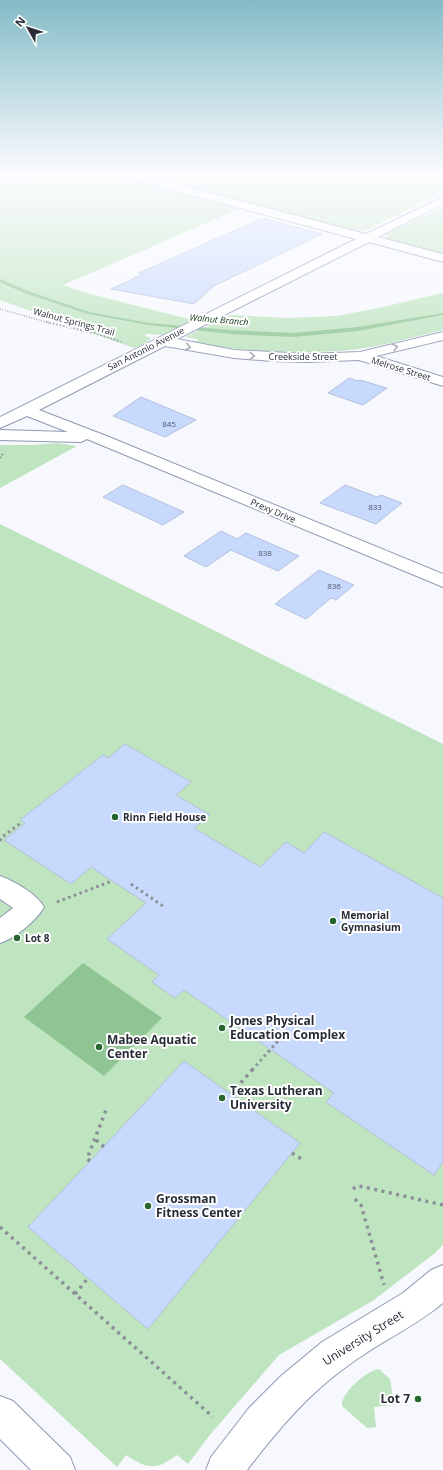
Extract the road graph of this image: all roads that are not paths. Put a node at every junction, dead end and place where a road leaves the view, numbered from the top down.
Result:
1 (359, 242) edge
2 (380, 242) edge
3 (443, 258) edge
4 (443, 336) edge
5 (163, 341) junction
6 (360, 356) junction
7 (443, 382) edge
8 (26, 410) junction
9 (0, 423) edge
10 (0, 435) edge
11 (103, 440) junction
12 (443, 581) edge
13 (0, 886) edge
14 (0, 933) edge
15 (443, 1282) edge
16 (0, 1414) edge
17 (57, 1470) edge
18 (224, 1470) edge

1 - 5 street, San Antonio Avenue
2 - 3 street
6 -> 4 street, Creekside Street
5 -> 6 street, Creekside Street
5 - 8 street, San Antonio Avenue
6 - 7 street, Melrose Street
8 - 9 street, San Antonio Avenue
8 - 11 street, Prexy Drive
10 - 11 street, Prexy Drive
11 - 12 street, Prexy Drive
13 - 14 street
15 - 18 street, University Street
16 - 17 street

